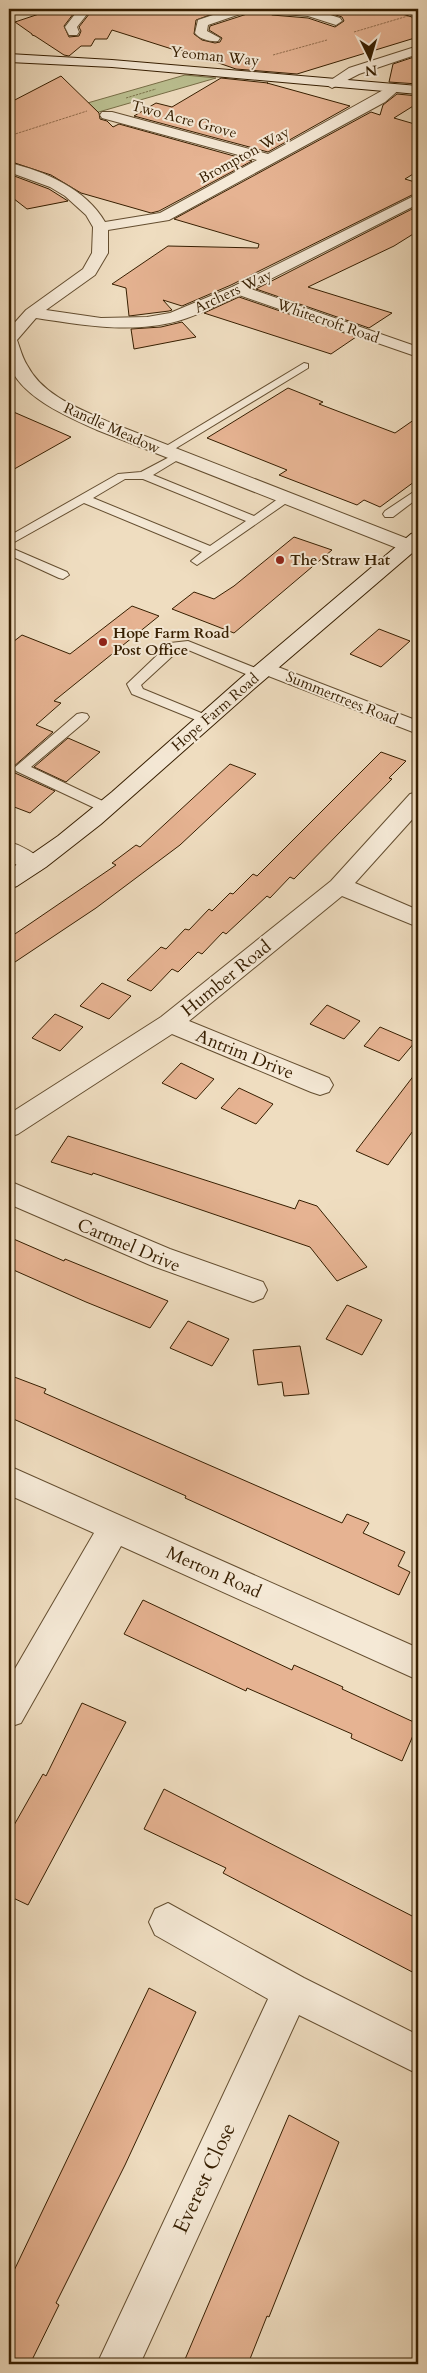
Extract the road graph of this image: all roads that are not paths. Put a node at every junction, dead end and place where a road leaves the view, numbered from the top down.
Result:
1 (85, 9) edge
2 (242, 9) edge
3 (272, 9) edge
4 (336, 15) edge
5 (69, 27) dead end
6 (201, 33) junction
7 (188, 34) dead end
8 (214, 38) dead end
9 (418, 50) edge
10 (9, 58) edge
11 (332, 84) junction
12 (394, 88) junction
13 (418, 90) edge
14 (118, 115) dead end
15 (269, 159) junction
16 (9, 167) edge
17 (418, 198) edge
18 (101, 227) junction
19 (238, 290) junction
20 (32, 313) junction
21 (411, 335) dead end
22 (397, 345) junction
23 (11, 352) edge
24 (418, 352) edge
25 (304, 366) dead end
26 (171, 454) junction
27 (144, 474) junction
28 (418, 493) edge
29 (83, 498) junction
30 (286, 499) junction
31 (389, 514) dead end
32 (255, 521) junction
33 (9, 541) edge
34 (414, 542) edge
35 (9, 551) edge
36 (211, 551) junction
37 (197, 561) dead end
38 (63, 575) dead end
39 (261, 671) junction
40 (82, 717) dead end
41 (206, 720) junction
42 (418, 728) edge
43 (418, 799) edge
44 (106, 808) junction
45 (9, 849) edge
46 (33, 865) junction
47 (9, 881) edge
48 (339, 886) junction
49 (418, 919) edge
50 (170, 1023) junction
51 (320, 1085) dead end
52 (9, 1127) edge
53 (9, 1192) edge
54 (253, 1290) dead end
55 (9, 1480) edge
56 (115, 1527) junction
57 (418, 1664) edge
58 (9, 1711) edge
59 (168, 1922) dead end
60 (291, 1991) junction
61 (418, 2055) edge
62 (118, 2364) edge

1 - 5 street
2 - 6 street
3 - 4 street
6 - 7 street
6 - 8 street
9 - 11 street
10 - 11 street, Yeoman Way
11 - 12 street, Yeoman Way
12 - 13 street, Yeoman Way
12 - 15 street, Brompton Way
14 - 15 street, Two Acre Grove
15 - 18 street, Brompton Way
16 - 18 street
17 - 19 street, Archers Way
18 - 20 street, Randle Meadow
19 - 20 street, Archers Way
19 - 22 street, Whitecroft Road
20 - 23 street, Randle Meadow
21 - 22 street
22 - 24 street, Whitecroft Road
23 - 26 street, Randle Meadow
25 - 26 lane
26 - 27 lane
26 - 30 street, Randle Meadow
27 - 29 lane
27 - 32 lane
28 - 31 lane
29 - 33 lane
29 - 36 lane
30 - 32 lane
30 - 34 street, Randle Meadow
32 - 36 lane
34 - 39 street, Hope Farm Road
35 - 38 lane
36 - 37 lane
39 - 41 street, Hope Farm Road
39 - 41 lane
39 - 42 street, Summertrees Road
40 - 44 lane
41 - 44 street, Hope Farm Road
43 - 48 street, Humber Road
44 - 46 street, Hope Farm Road
45 - 46 street
46 - 47 street, Hope Farm Road
48 - 49 street
48 - 50 street, Humber Road
50 - 51 street, Antrim Drive
50 - 52 street, Humber Road
53 - 54 street, Cartmel Drive
55 - 56 street, Merton Road
56 - 57 street, Merton Road
56 - 58 street
59 - 60 street
60 - 61 street
60 - 62 street, Everest Close

